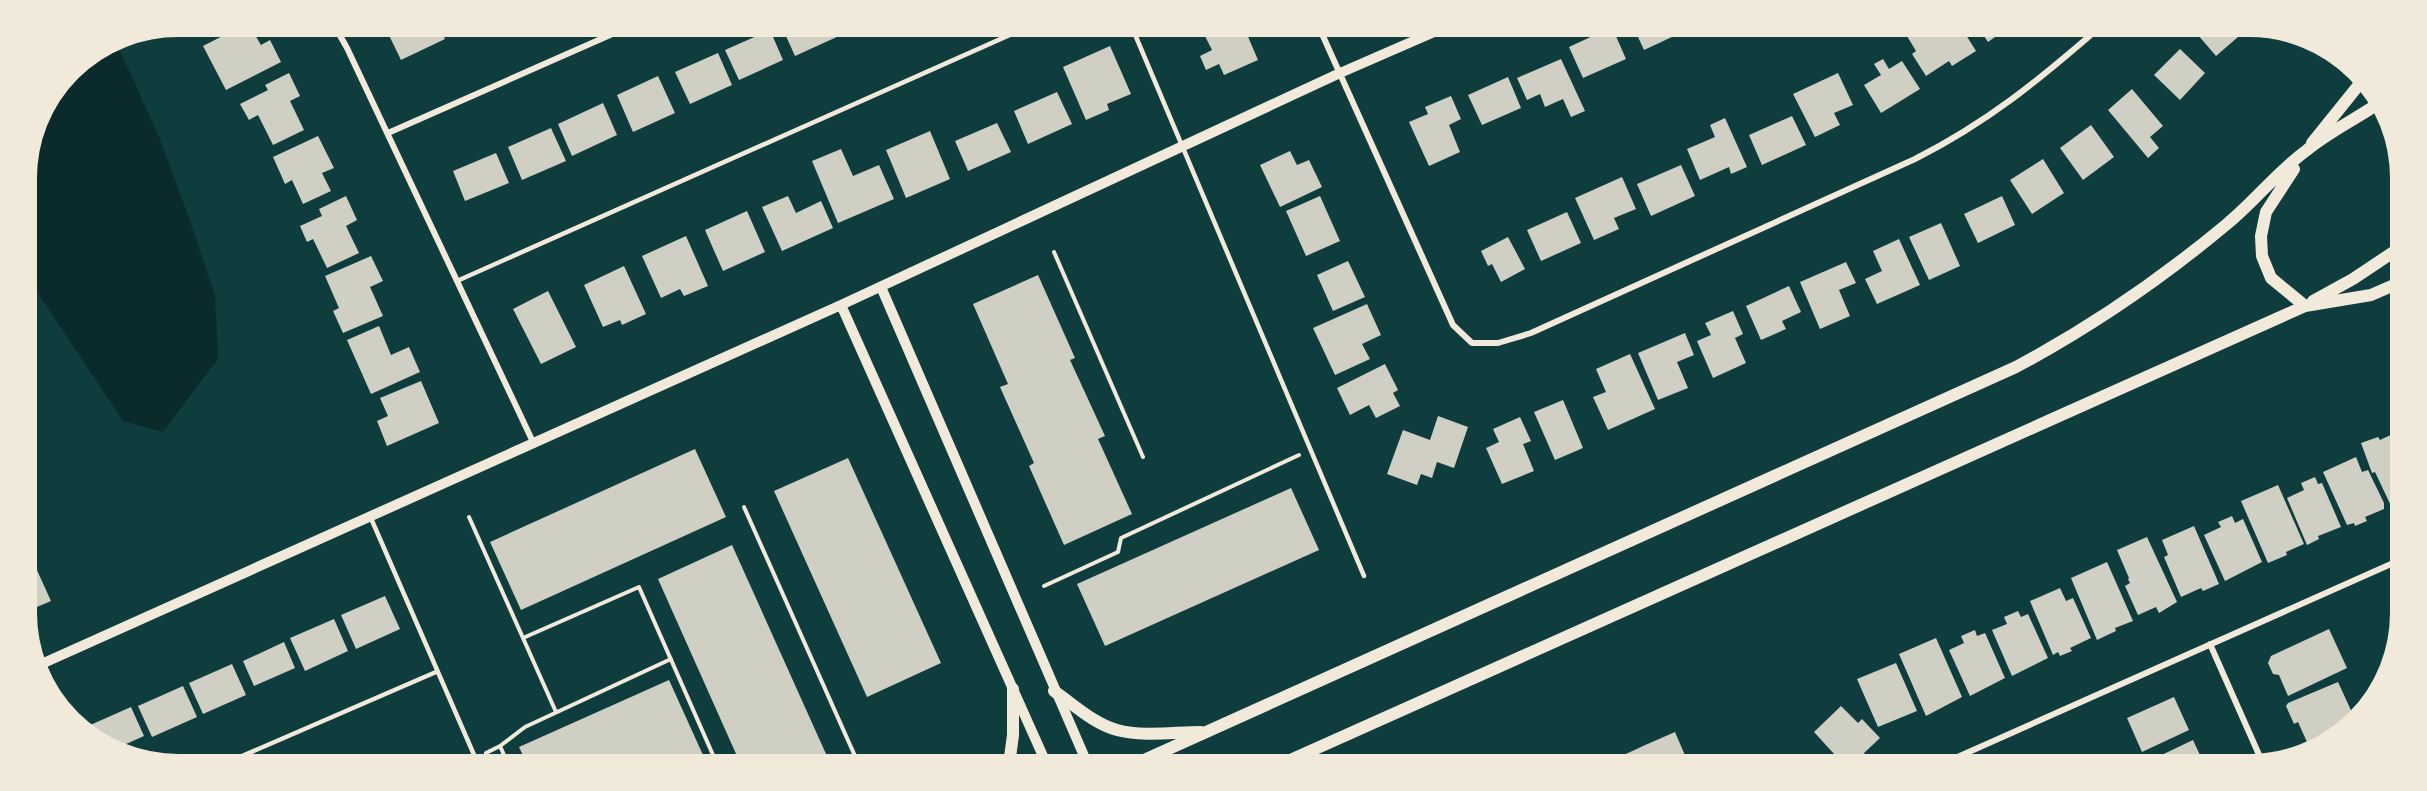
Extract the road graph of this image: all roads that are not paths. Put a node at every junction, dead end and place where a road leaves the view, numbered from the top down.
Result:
1 (339, 33) edge
2 (615, 33) edge
3 (1014, 33) edge
4 (1134, 33) edge
5 (1322, 33) edge
6 (1432, 33) edge
7 (2093, 33) edge
8 (1340, 73) junction
9 (2360, 84) edge
10 (2375, 106) edge
11 (387, 133) junction
12 (1182, 147) junction
13 (2306, 150) junction
14 (2394, 252) edge
15 (458, 281) junction
16 (2394, 285) edge
17 (880, 287) junction
18 (841, 305) junction
19 (2304, 306) junction
20 (533, 442) junction
21 (370, 516) junction
22 (2394, 563) edge
23 (1364, 576) dead end
24 (2210, 644) junction
25 (42, 664) edge
26 (436, 672) junction
27 (1013, 689) junction
28 (1054, 691) junction
29 (1208, 731) junction
30 (1319, 747) junction
31 (238, 758) edge
32 (475, 758) edge
33 (1010, 758) edge
34 (1044, 758) edge
35 (1085, 758) edge
36 (1148, 758) edge
37 (1295, 758) edge
38 (1307, 758) edge
39 (1955, 758) edge
40 (2260, 758) edge

1 - 11 street
2 - 11 street
3 - 15 lane
4 - 12 lane
5 - 8 street
6 - 8 street
7 - 8 street
8 - 12 street
9 - 13 main road
10 - 13 main road
11 - 15 street
12 - 17 street
12 - 23 lane
13 - 19 main road
13 - 29 main road
14 - 19 main road
15 - 20 street
16 - 19 main road
17 - 18 street
17 - 28 street
18 - 20 street
18 - 27 street
19 - 30 main road
20 - 21 street
21 - 25 street
21 - 26 lane
22 - 24 street
24 - 39 street
24 - 40 street
26 - 31 lane
26 - 32 lane
27 - 33 main road
27 - 34 street
28 - 29 main road
28 - 35 street
29 - 36 main road
30 - 37 main road
30 - 38 main road

